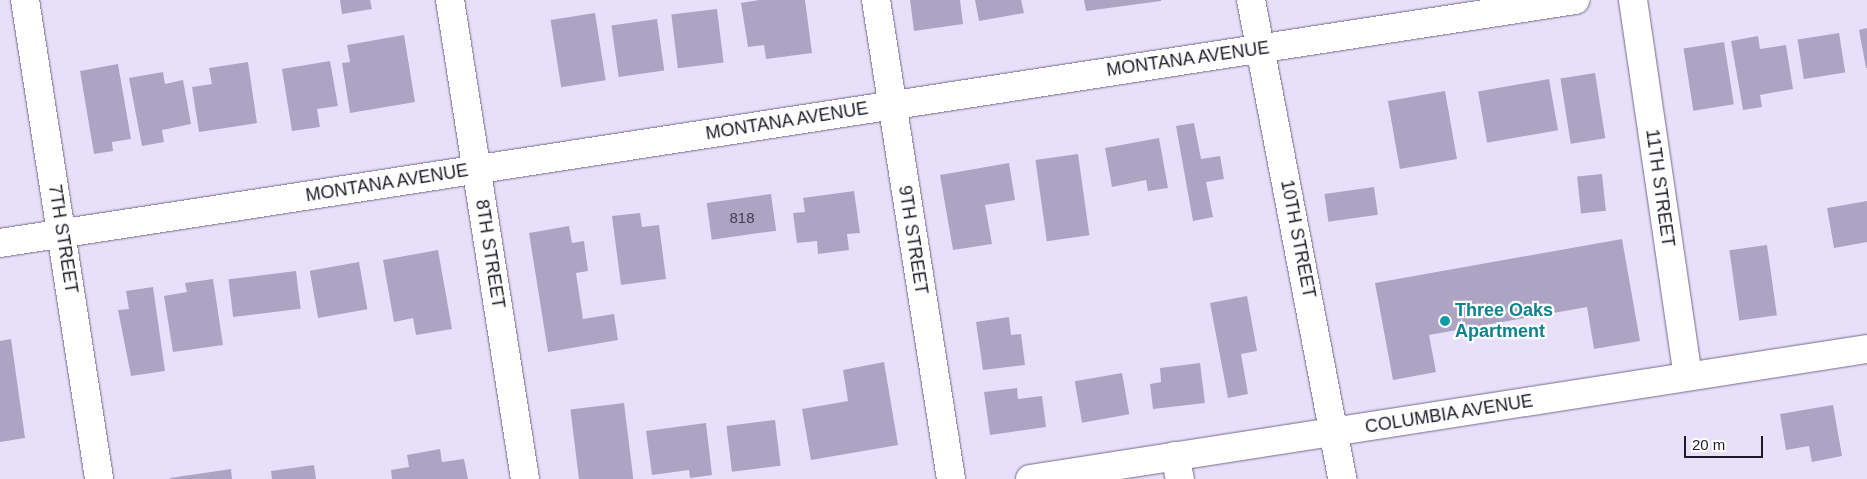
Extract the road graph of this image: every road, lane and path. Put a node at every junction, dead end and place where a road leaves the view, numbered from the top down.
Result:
1 (25, 0) edge
2 (450, 0) edge
3 (876, 0) edge
4 (1251, 0) edge
5 (1575, 0) edge
6 (1633, 0) edge
7 (1260, 48) junction
8 (892, 104) junction
9 (478, 169) junction
10 (63, 234) junction
11 (0, 243) edge
12 (1867, 349) edge
13 (1688, 376) junction
14 (1336, 432) junction
15 (1178, 468) edge
16 (99, 479) edge
17 (524, 479) edge
18 (951, 479) edge
19 (1030, 479) edge
20 (1342, 479) edge

1 - 10 street, 7TH STREET
2 - 9 street, 8TH STREET
3 - 8 street, 9TH STREET
4 - 7 street, 10TH STREET
5 - 7 street, MONTANA AVENUE
6 - 13 street, 11TH STREET
7 - 8 street, MONTANA AVENUE
7 - 14 street, 10TH STREET
8 - 9 street, MONTANA AVENUE
8 - 18 street, 9TH STREET
9 - 10 street, MONTANA AVENUE
9 - 17 street, 8TH STREET
10 - 11 street, MONTANA AVENUE
10 - 16 street, 7TH STREET
12 - 13 street, COLUMBIA AVENUE
13 - 14 street, COLUMBIA AVENUE
14 - 15 street, COLUMBIA AVENUE
14 - 20 street, 10TH STREET
15 - 19 street, COLUMBIA AVENUE

